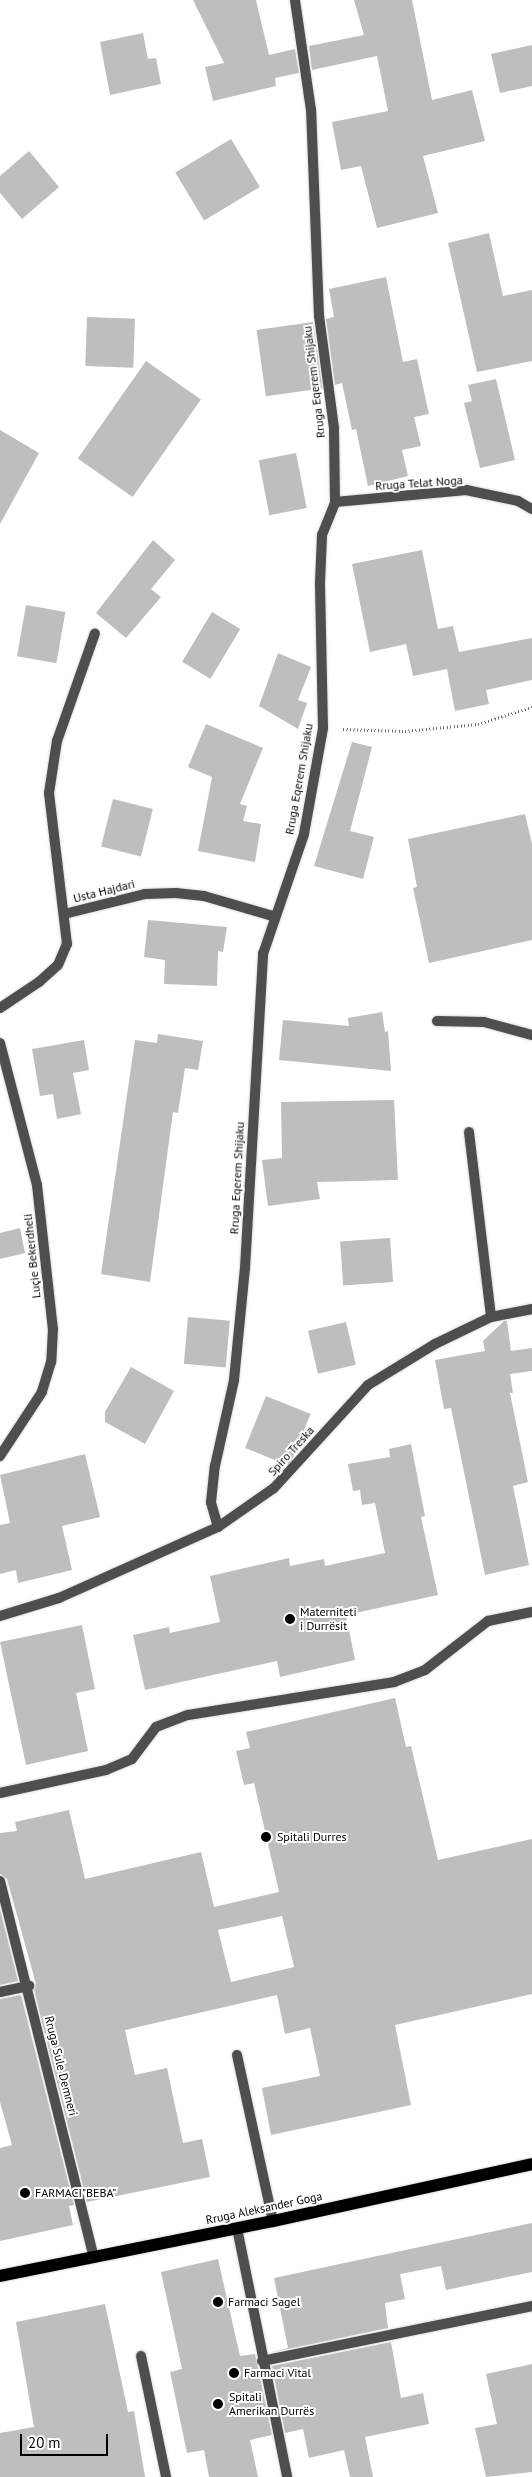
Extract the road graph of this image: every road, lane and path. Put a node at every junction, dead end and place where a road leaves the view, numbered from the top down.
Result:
1 (295, 0) edge
2 (335, 502) junction
3 (532, 508) edge
4 (95, 633) dead end
5 (532, 707) edge
6 (323, 728) junction
7 (64, 914) junction
8 (273, 916) junction
9 (0, 1008) edge
10 (437, 1021) dead end
11 (532, 1035) edge
12 (0, 1043) edge
13 (469, 1132) dead end
14 (532, 1308) edge
15 (491, 1317) junction
16 (0, 1456) edge
17 (218, 1527) junction
18 (532, 1612) edge
19 (0, 1616) edge
20 (0, 1793) edge
21 (0, 1881) edge
22 (28, 1986) junction
23 (0, 1992) edge
24 (237, 2055) dead end
25 (532, 2164) edge
26 (273, 2221) junction
27 (237, 2228) junction
28 (94, 2257) junction
29 (0, 2276) edge
30 (532, 2306) edge
31 (141, 2356) dead end
32 (262, 2362) junction
33 (166, 2477) edge
34 (287, 2477) edge

1 - 2 street, Rruga Eqerem Shijaku
2 - 3 street, Rruga Telat Noga
2 - 6 street, Rruga Eqerem Shijaku
4 - 7 street
5 - 6 path
6 - 8 street, Rruga Eqerem Shijaku
7 - 8 street, Usta Hajdari
7 - 9 street, Usta Hajdari
8 - 17 street, Rruga Eqerem Shijaku
10 - 11 street
12 - 16 street, Luçie Bekerdheli
13 - 15 street
14 - 15 street, Spiro Treska
15 - 17 street, Spiro Treska
17 - 19 street, Spiro Treska
18 - 20 street
21 - 22 street, Rruga Sule Demneri
22 - 23 street
22 - 28 street, Rruga Sule Demneri
24 - 26 street
25 - 26 main road, Rruga Aleksander Goga
26 - 27 main road, Rruga Aleksander Goga
27 - 28 main road, Rruga Aleksander Goga
27 - 32 street
28 - 29 main road, Rruga Aleksander Goga
30 - 32 street
31 - 33 street
32 - 34 street

